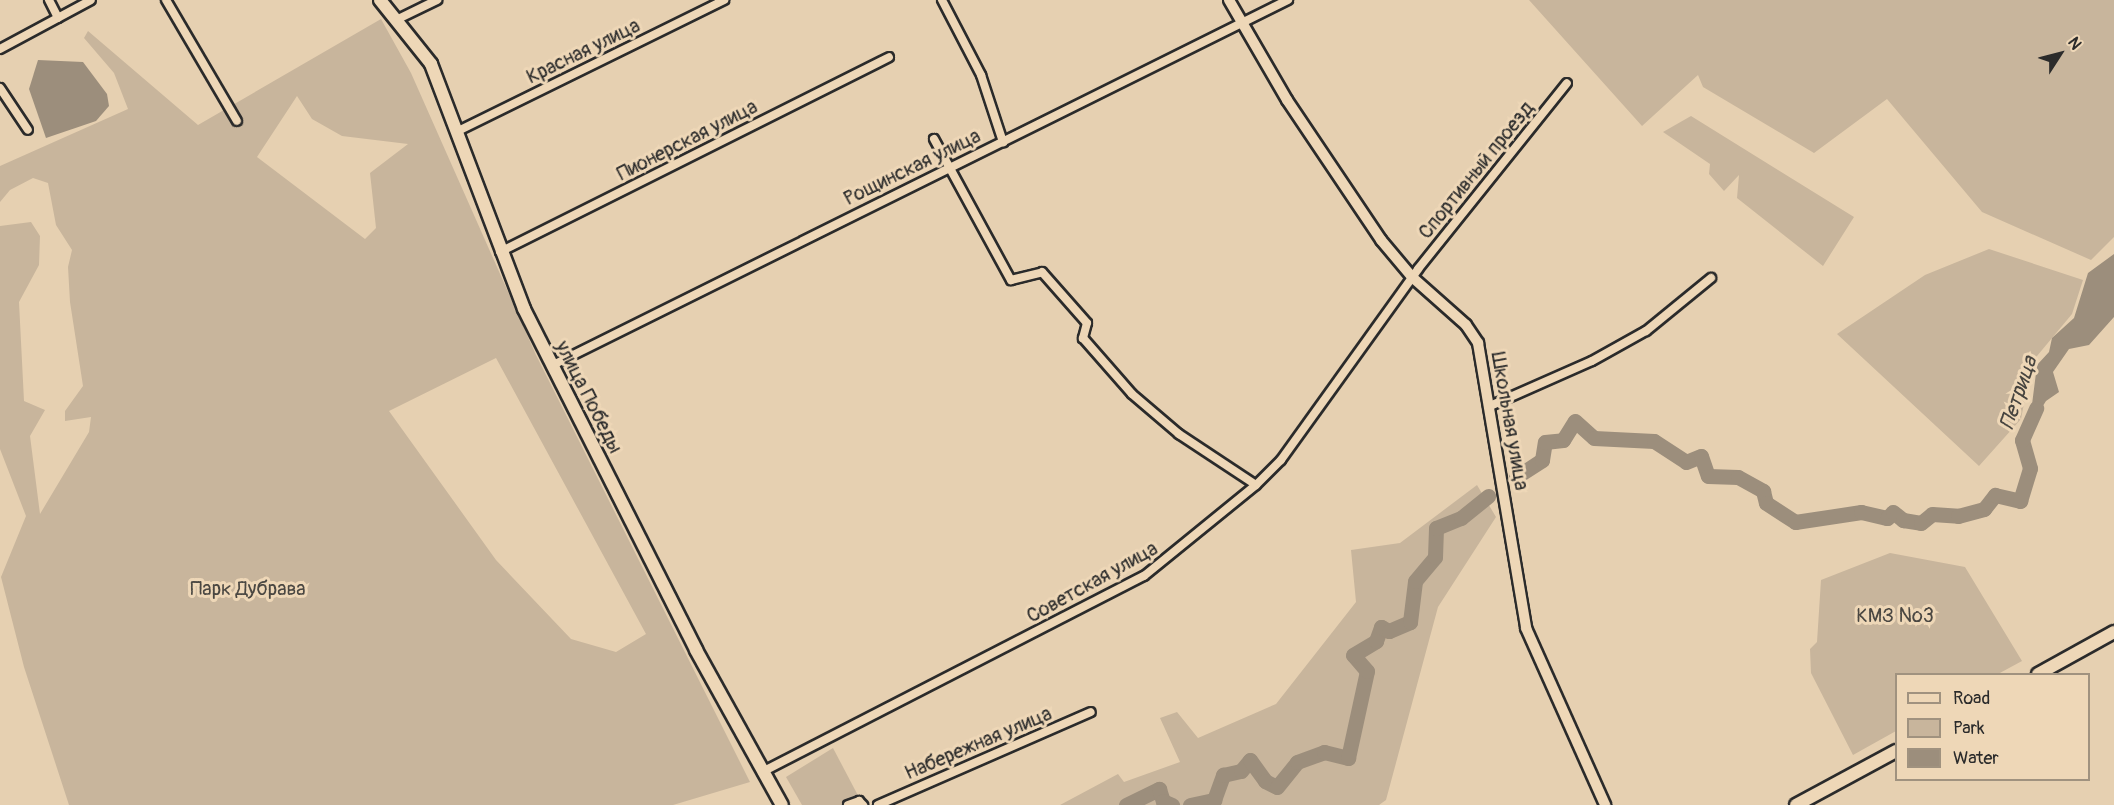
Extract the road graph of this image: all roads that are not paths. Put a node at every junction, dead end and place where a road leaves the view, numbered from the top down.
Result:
1 (49, 0) edge
2 (91, 0) edge
3 (166, 0) edge
4 (380, 0) edge
5 (436, 0) edge
6 (724, 0) edge
7 (942, 0) edge
8 (1229, 0) edge
9 (1288, 0) edge
10 (58, 18) junction
11 (396, 20) junction
12 (1240, 24) junction
13 (0, 49) edge
14 (889, 57) dead end
15 (1567, 83) dead end
16 (0, 88) edge
17 (237, 121) dead end
18 (28, 130) dead end
19 (456, 132) junction
20 (934, 139) dead end
21 (1003, 142) junction
22 (950, 166) junction
23 (500, 252) junction
24 (1412, 277) junction
25 (1711, 278) dead end
26 (551, 366) junction
27 (1490, 406) junction
28 (1256, 485) junction
29 (2114, 632) edge
30 (2042, 673) edge
31 (1090, 712) dead end
32 (1895, 752) edge
33 (762, 772) junction
34 (782, 805) edge
35 (848, 805) edge
36 (863, 805) edge
37 (878, 805) edge
38 (1605, 805) edge
39 (1796, 805) edge

1 - 10 street
2 - 10 street
3 - 17 street
4 - 11 main road, улица Победы
5 - 11 street
6 - 19 street, Красная улица
7 - 21 street
8 - 12 street, Школьная улица
9 - 12 street, Рощинская улица
10 - 13 street
11 - 19 main road, улица Победы
12 - 21 street, Рощинская улица
12 - 24 street, Школьная улица
14 - 23 street, Пионерская улица
15 - 24 street, Спортивный проезд
16 - 18 street
19 - 23 main road, улица Победы
20 - 22 street
21 - 22 street, Рощинская улица
22 - 26 street, Рощинская улица
22 - 28 street
23 - 26 main road, улица Победы
24 - 27 street, Школьная улица
24 - 28 street, Советская улица
25 - 27 street
26 - 33 main road, улица Победы
27 - 38 street, Школьная улица
28 - 33 street, Советская улица
29 - 30 main road
31 - 37 street, Набережная улица
32 - 39 main road
33 - 34 main road, улица Победы
35 - 36 street

